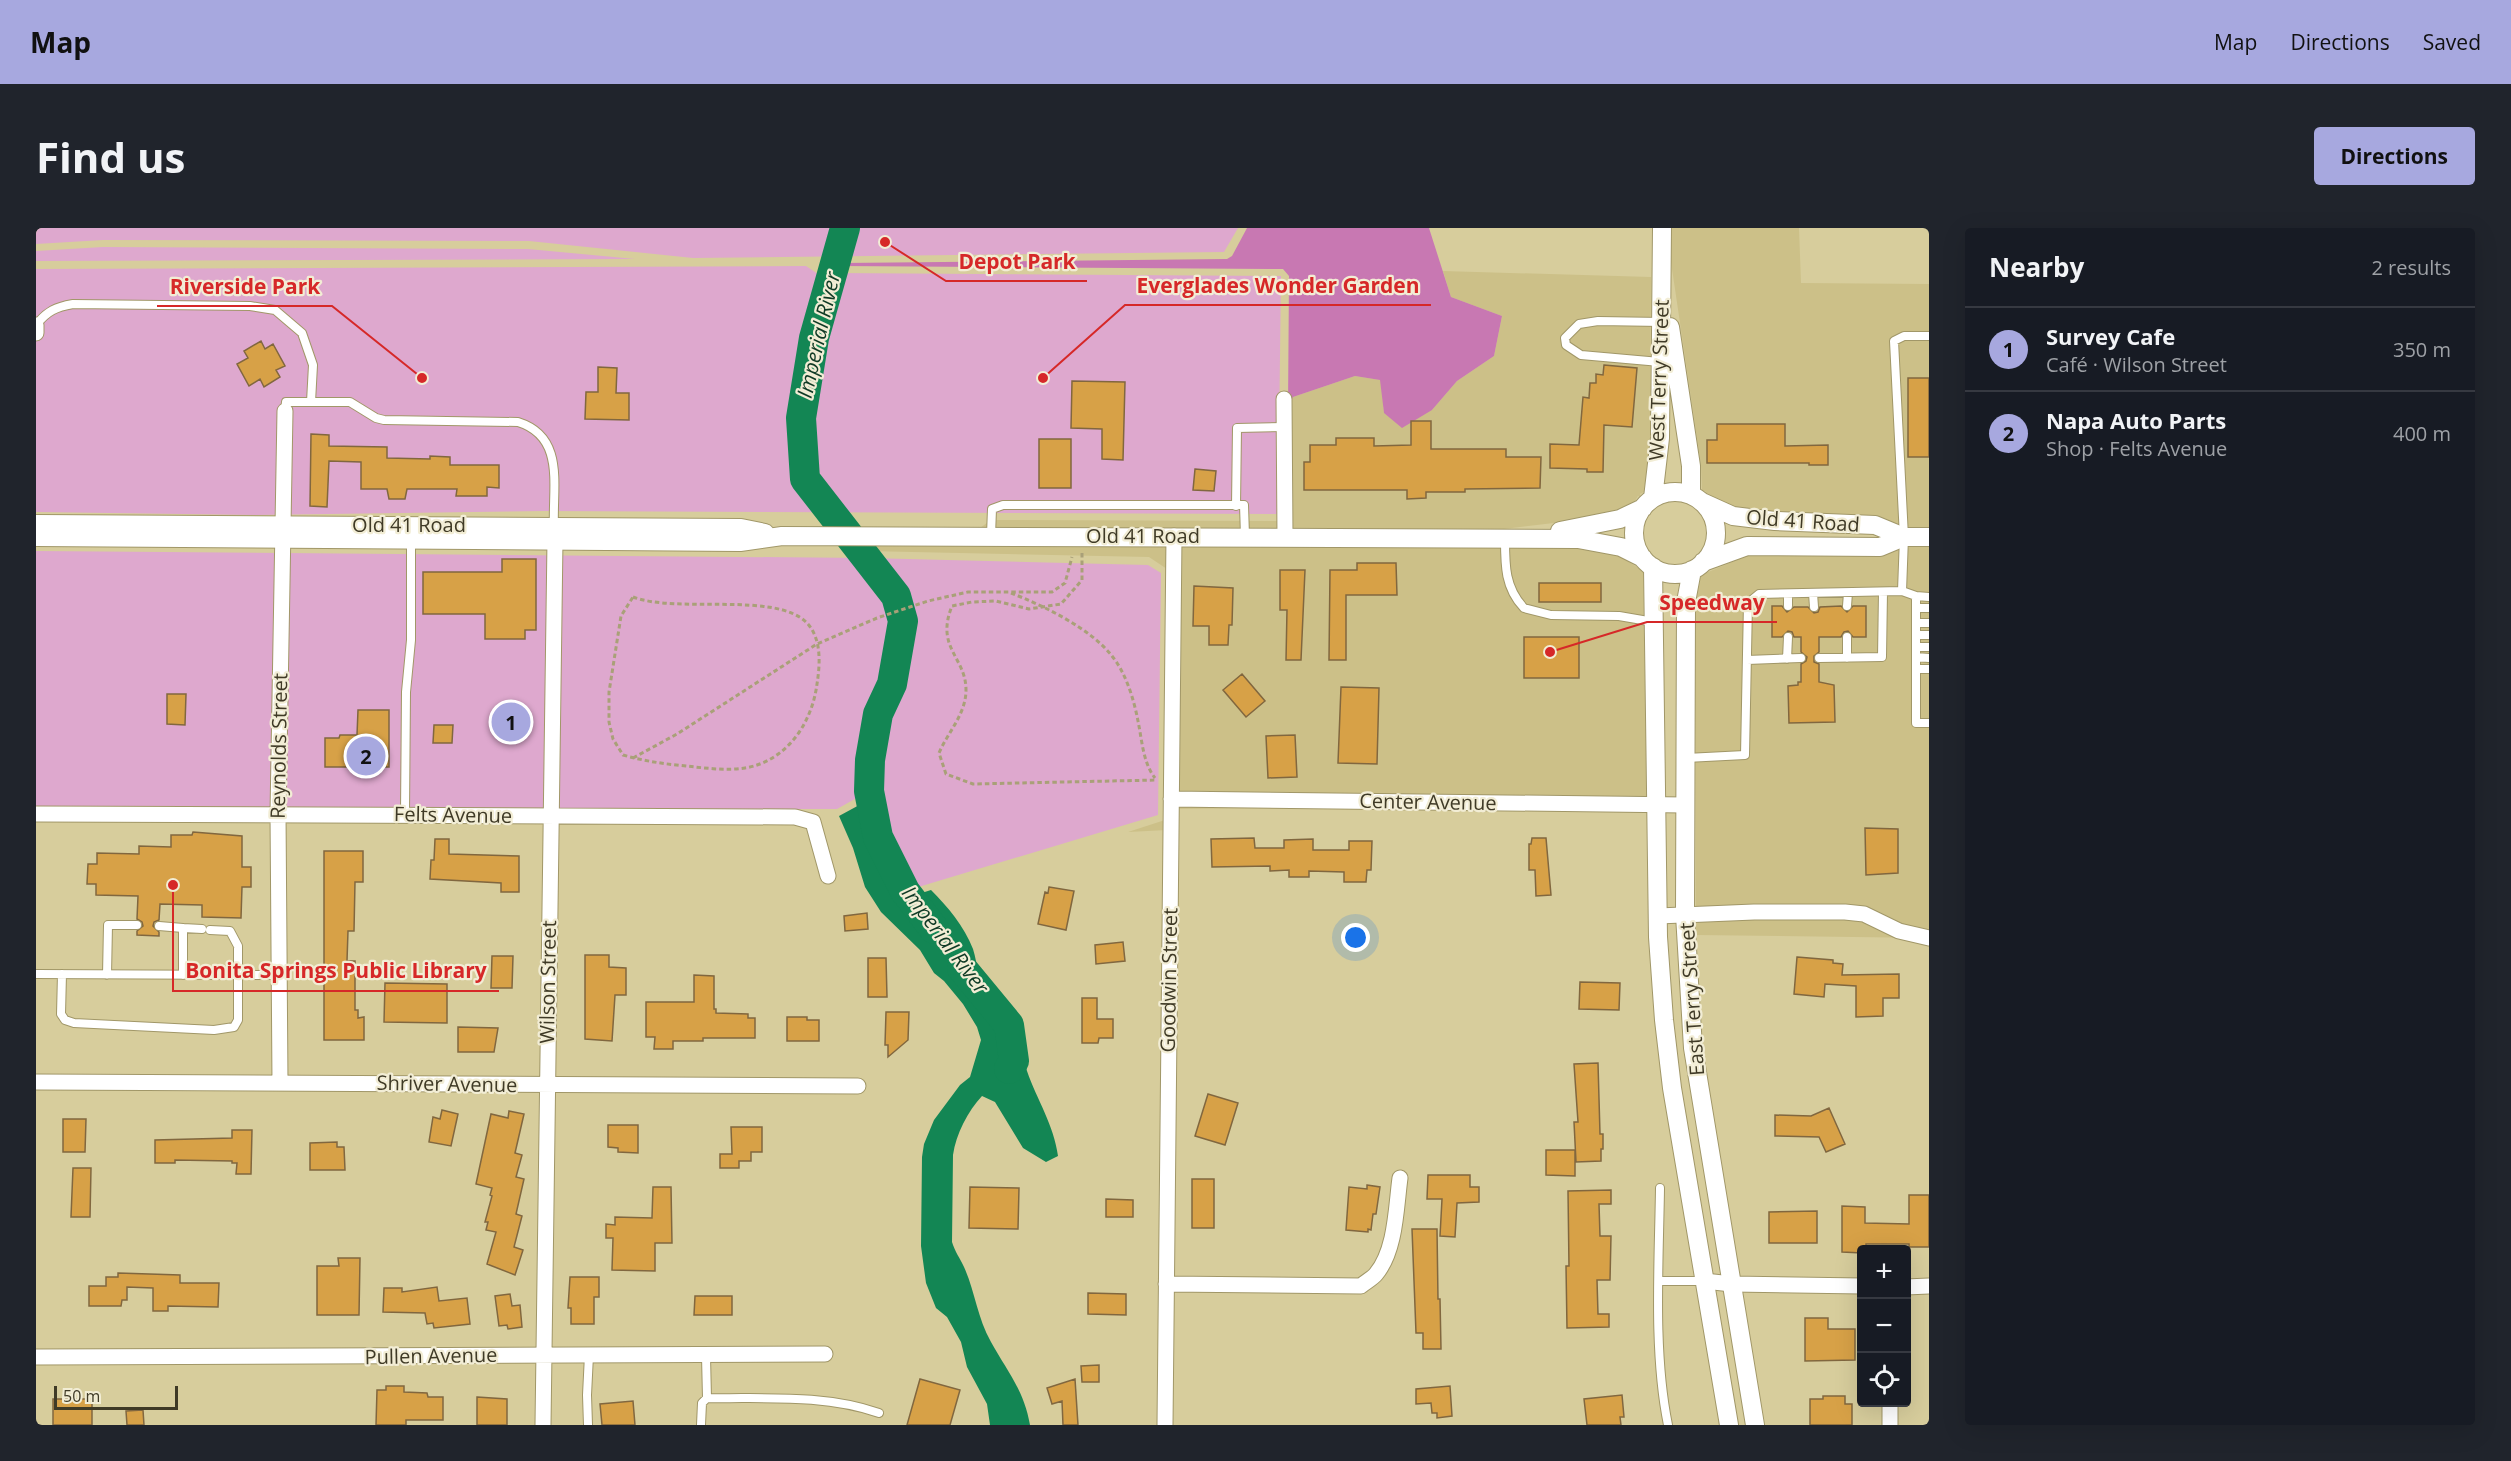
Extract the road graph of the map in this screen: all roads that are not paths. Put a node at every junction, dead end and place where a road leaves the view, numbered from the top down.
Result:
1 (1662, 228) edge
2 (1665, 322) junction
3 (36, 325) edge
4 (36, 333) edge
5 (1929, 336) edge
6 (1668, 363) junction
7 (1284, 399) dead end
8 (311, 402) junction
9 (285, 411) joint
10 (1285, 427) junction
11 (1697, 499) junction
12 (1648, 503) junction
13 (1236, 506) junction
14 (36, 524) edge
15 (283, 531) junction
16 (554, 532) junction
17 (1174, 536) junction
18 (1245, 536) junction
19 (1285, 536) junction
20 (36, 537) edge
21 (991, 537) junction
22 (1904, 537) junction
23 (1929, 537) edge
24 (1505, 538) junction
25 (411, 539) junction
26 (1648, 563) junction
27 (1697, 566) junction
28 (1902, 591) junction
29 (1883, 592) junction
30 (1814, 593) junction
31 (1848, 593) junction
32 (1788, 594) junction
33 (1916, 596) junction
34 (1929, 597) edge
35 (1788, 606) dead end
36 (1847, 606) dead end
37 (1814, 607) dead end
38 (1916, 608) junction
39 (1929, 608) edge
40 (1654, 622) junction
41 (1916, 623) junction
42 (1929, 623) edge
43 (1916, 635) junction
44 (1929, 635) edge
45 (1788, 637) dead end
46 (1847, 637) dead end
47 (1916, 646) junction
48 (1929, 646) edge
49 (1916, 657) junction
50 (1801, 658) dead end
51 (1819, 658) dead end
52 (1847, 658) junction
53 (1929, 658) edge
54 (1787, 659) junction
55 (1747, 660) junction
56 (1916, 669) junction
57 (1929, 669) edge
58 (1929, 723) edge
59 (1686, 758) junction
60 (1170, 800) junction
61 (1656, 805) junction
62 (1685, 805) junction
63 (278, 813) junction
64 (36, 814) edge
65 (405, 814) junction
66 (552, 816) junction
67 (828, 876) dead end
68 (1685, 915) junction
69 (1658, 916) junction
70 (137, 925) dead end
71 (159, 926) dead end
72 (183, 928) junction
73 (1929, 938) edge
74 (36, 974) edge
75 (62, 974) junction
76 (106, 975) junction
77 (183, 975) junction
78 (239, 975) junction
79 (279, 975) junction
80 (36, 1082) edge
81 (280, 1082) junction
82 (547, 1085) junction
83 (858, 1086) dead end
84 (1401, 1178) dead end
85 (1660, 1188) dead end
86 (1659, 1281) junction
87 (1704, 1281) junction
88 (1167, 1284) junction
89 (1732, 1284) junction
90 (1857, 1286) edge
91 (1929, 1286) edge
92 (1911, 1287) edge
93 (825, 1354) dead end
94 (543, 1355) junction
95 (589, 1355) junction
96 (706, 1356) junction
97 (36, 1357) edge
98 (707, 1398) junction
99 (1890, 1407) edge
100 (879, 1413) dead end
101 (543, 1425) edge
102 (588, 1425) edge
103 (701, 1425) edge
104 (1166, 1425) edge
105 (1668, 1425) edge
106 (1729, 1425) edge
107 (1755, 1425) edge
108 (1890, 1425) edge

1 - 2 street, West Terry Street
2 - 6 street, West Terry Street
2 - 6 lane
3 - 4 street
3 - 8 lane
5 - 22 lane
6 - 11 street, West Terry Street
6 - 12 street, West Terry Street
7 - 10 street
8 - 9 lane
8 - 16 lane
9 - 15 street, Reynolds Street
10 - 13 lane
10 - 19 street
11 - 12 street
11 - 22 street, Old 41 Road
11 - 27 street
12 - 24 street, Old 41 Road
12 - 26 street
13 - 18 lane
13 - 21 lane
14 - 15 street, Old 41 Road
15 - 16 street, Old 41 Road
15 - 20 street, Old 41 Road
15 - 25 street, Old 41 Road
15 - 63 street, Reynolds Street
16 - 21 street, Old 41 Road
16 - 25 street, Old 41 Road
16 - 66 street, Wilson Street
17 - 18 street, Old 41 Road
17 - 21 street, Old 41 Road
17 - 60 street, Goodwin Street
18 - 19 street, Old 41 Road
19 - 24 street, Old 41 Road
22 - 23 street, Old 41 Road
22 - 27 street, Old 41 Road
22 - 28 lane
24 - 26 street, Old 41 Road
24 - 40 lane
25 - 65 lane
26 - 27 street
26 - 40 street
27 - 59 street, East Terry Street
28 - 29 lane
28 - 33 lane
29 - 31 lane
29 - 52 lane
30 - 31 lane
30 - 32 lane
30 - 37 lane
31 - 36 lane
32 - 35 lane
32 - 55 lane
33 - 34 lane
33 - 38 lane
38 - 39 lane
38 - 41 lane
40 - 61 street
41 - 42 lane
41 - 43 lane
43 - 44 lane
43 - 47 lane
45 - 54 lane
46 - 52 lane
47 - 48 lane
47 - 49 lane
49 - 53 lane
49 - 56 lane
50 - 54 lane
51 - 52 lane
54 - 55 lane
55 - 59 lane
56 - 57 lane
56 - 58 lane
59 - 62 street, East Terry Street
60 - 61 street, Center Avenue
60 - 88 street, Goodwin Street
61 - 62 street, Center Avenue
61 - 69 street
62 - 68 street, East Terry Street
63 - 64 street, Felts Avenue
63 - 65 street, Felts Avenue
63 - 79 street, Reynolds Street
65 - 66 street, Felts Avenue
66 - 67 street, Felts Avenue
66 - 82 street, Wilson Street
68 - 69 street
68 - 73 street
68 - 89 street, East Terry Street
69 - 87 street
70 - 76 lane
71 - 72 lane
72 - 77 lane
72 - 78 lane
74 - 75 lane
75 - 76 lane
75 - 78 lane
76 - 77 lane
77 - 78 lane
78 - 79 lane
79 - 81 street, Reynolds Street
80 - 81 street, Shriver Avenue
81 - 82 street, Shriver Avenue
82 - 83 street, Shriver Avenue
82 - 94 street, Wilson Street
84 - 88 street
85 - 86 lane
86 - 87 lane
86 - 105 lane
87 - 89 street
87 - 106 street
88 - 104 street, Goodwin Street
89 - 90 street
89 - 107 street, East Terry Street
91 - 92 street
93 - 96 street, Pullen Avenue
94 - 95 street, Pullen Avenue
94 - 97 street, Pullen Avenue
94 - 101 street, Wilson Street
95 - 96 street, Pullen Avenue
95 - 102 lane
96 - 98 lane
98 - 100 lane
98 - 103 lane
99 - 108 street

